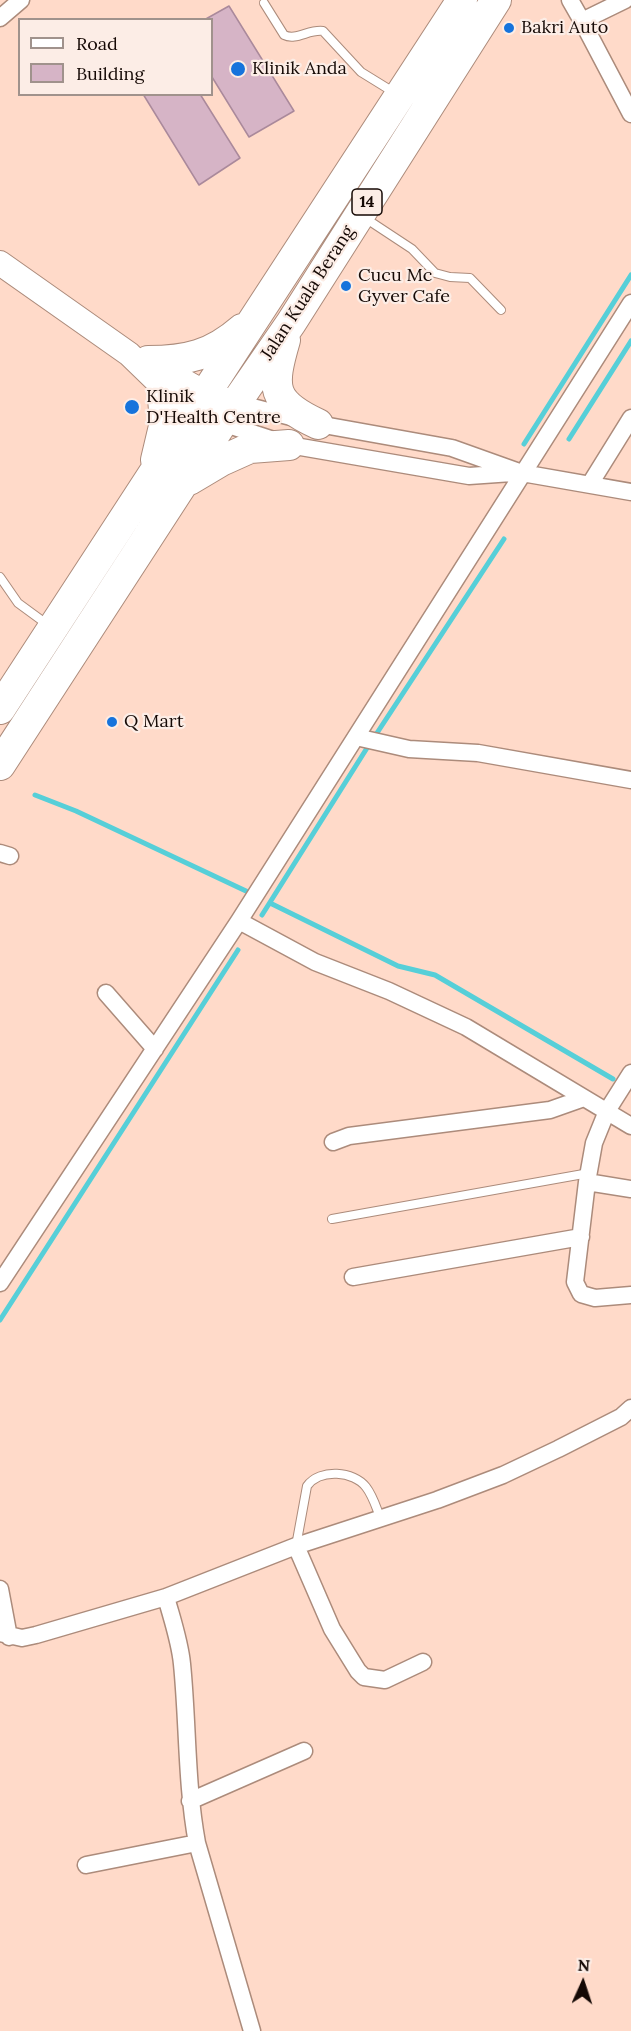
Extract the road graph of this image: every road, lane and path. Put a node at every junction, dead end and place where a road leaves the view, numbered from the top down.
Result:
1 (21, 0) edge
2 (462, 0) edge
3 (495, 0) edge
4 (570, 0) edge
5 (626, 0) edge
6 (264, 3) dead end
7 (0, 18) edge
8 (582, 21) junction
9 (401, 96) junction
10 (631, 114) edge
11 (359, 214) junction
12 (1, 265) edge
13 (631, 303) edge
14 (501, 309) dead end
15 (256, 317) junction
16 (291, 323) junction
17 (147, 367) junction
18 (215, 408) junction
19 (631, 418) edge
20 (318, 424) junction
21 (289, 445) junction
22 (522, 473) junction
23 (183, 483) junction
24 (590, 484) junction
25 (146, 485) junction
26 (631, 492) edge
27 (0, 577) edge
28 (54, 628) junction
29 (1, 707) edge
30 (356, 737) junction
31 (0, 765) edge
32 (631, 780) edge
33 (239, 921) junction
34 (106, 993) dead end
35 (155, 1049) junction
36 (631, 1073) edge
37 (584, 1098) junction
38 (607, 1111) junction
39 (631, 1126) edge
40 (333, 1142) dead end
41 (588, 1178) junction
42 (631, 1189) edge
43 (332, 1219) dead end
44 (580, 1237) junction
45 (353, 1277) dead end
46 (0, 1283) edge
47 (631, 1295) edge
48 (631, 1408) edge
49 (380, 1517) junction
50 (296, 1546) junction
51 (0, 1589) edge
52 (166, 1598) junction
53 (4, 1635) edge
54 (423, 1662) dead end
55 (304, 1751) dead end
56 (190, 1801) junction
57 (196, 1843) junction
58 (86, 1865) dead end
59 (252, 2031) edge

1 - 7 street
2 - 9 highway, Jalan Kuala Berang / 14
3 - 11 highway, Jalan Kuala Berang / 14
4 - 8 street
5 - 8 street
6 - 9 lane
8 - 10 street
9 - 15 highway, Jalan Kuala Berang / 14
11 - 14 lane
11 - 16 highway, Jalan Kuala Berang / 14
12 - 17 street
13 - 22 street
15 - 17 highway
15 - 18 highway, Jalan Kuala Berang / 14
16 - 18 highway, Jalan Kuala Berang / 14
16 - 20 highway
17 - 18 street
17 - 25 highway
18 - 20 street
18 - 21 street
18 - 23 highway, Jalan Kuala Berang / 14
18 - 25 highway, Jalan Kuala Berang / 14
19 - 24 street
20 - 22 street
21 - 22 street
21 - 23 highway
22 - 24 street
22 - 30 street
23 - 31 highway, Jalan Kuala Berang / 14
24 - 26 street
25 - 28 highway, Jalan Kuala Berang / 14
27 - 28 lane
28 - 29 highway, Jalan Kuala Berang / 14
30 - 32 street
30 - 33 street
33 - 35 street
33 - 37 street
34 - 35 street
35 - 46 street
36 - 38 street
37 - 38 street
37 - 40 street
38 - 39 street
38 - 41 street
41 - 42 street
41 - 43 lane
41 - 44 street
44 - 45 street
44 - 47 street
48 - 49 street
49 - 50 street
49 - 50 lane
50 - 52 street
50 - 54 street
51 - 53 street
52 - 53 street
52 - 56 street
55 - 56 street
56 - 57 street
57 - 58 street
57 - 59 street

